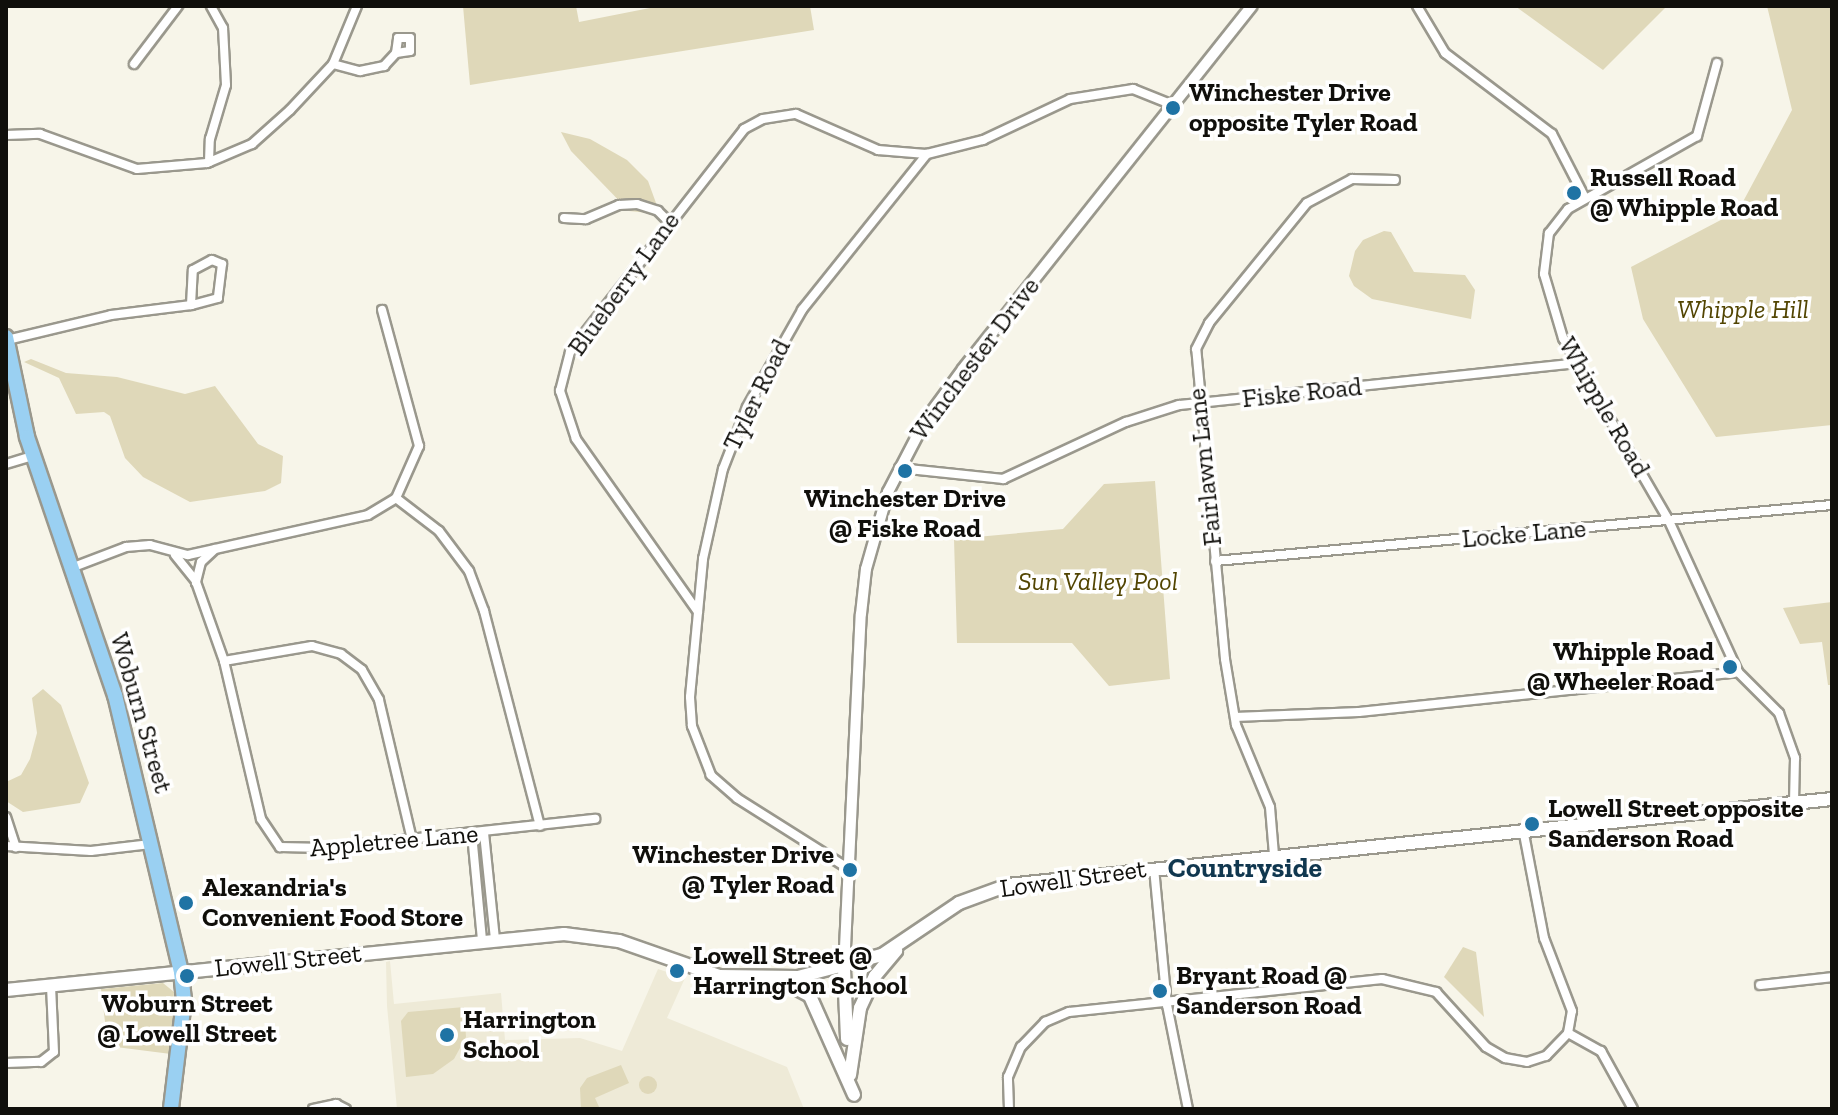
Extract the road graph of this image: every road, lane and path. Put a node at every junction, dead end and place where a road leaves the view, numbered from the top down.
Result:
1 (178, 6) edge
2 (211, 6) edge
3 (357, 6) edge
4 (1252, 6) edge
5 (1417, 6) edge
6 (396, 53) dead end
7 (1717, 63) dead end
8 (134, 64) dead end
9 (333, 64) junction
10 (1173, 105) junction
11 (6, 135) edge
12 (927, 154) junction
13 (209, 162) junction
14 (1395, 180) dead end
15 (1585, 198) junction
16 (564, 218) dead end
17 (669, 222) junction
18 (191, 305) junction
19 (382, 310) dead end
20 (6, 339) edge
21 (1576, 363) junction
22 (1198, 403) junction
23 (33, 456) junction
24 (6, 464) edge
25 (899, 468) junction
26 (396, 498) junction
27 (1832, 505) edge
28 (1669, 521) junction
29 (215, 549) junction
30 (171, 553) junction
31 (1215, 561) junction
32 (71, 568) junction
33 (196, 582) junction
34 (698, 612) junction
35 (224, 661) junction
36 (1738, 672) junction
37 (1235, 717) junction
38 (1832, 799) edge
39 (1794, 801) junction
40 (6, 817) edge
41 (595, 819) dead end
42 (540, 826) junction
43 (1523, 829) junction
44 (484, 833) junction
45 (472, 834) junction
46 (412, 840) junction
47 (151, 844) junction
48 (11, 847) edge
49 (1274, 855) junction
50 (846, 867) junction
51 (1154, 868) junction
52 (926, 925) junction
53 (489, 939) junction
54 (844, 969) junction
55 (181, 972) junction
56 (1832, 977) edge
57 (778, 979) junction
58 (51, 985) junction
59 (1760, 985) dead end
60 (6, 990) edge
61 (1167, 1005) junction
62 (1568, 1033) junction
63 (6, 1063) edge
64 (850, 1075) junction
65 (854, 1095) junction
66 (171, 1109) edge
67 (313, 1109) edge
68 (346, 1109) edge
69 (859, 1109) edge
70 (1009, 1109) edge
71 (1188, 1109) edge
72 (1633, 1109) edge

1 - 8 street
2 - 13 street
3 - 9 street
4 - 10 street, Winchester Drive
5 - 15 street
6 - 9 street
7 - 15 street, Whipple Road
9 - 13 street
10 - 12 street
10 - 25 street, Winchester Drive
11 - 13 street
12 - 17 street, Blueberry Lane
12 - 34 street, Tyler Road
14 - 22 street, Fairlawn Lane
15 - 21 street, Whipple Road
16 - 17 street
17 - 34 street, Blueberry Lane
18 - 18 street
18 - 20 street
19 - 26 street
20 - 23 main road, Woburn Street
21 - 22 street, Fiske Road
21 - 28 street, Whipple Road
22 - 25 street, Fiske Road
22 - 31 street, Fairlawn Lane
23 - 24 street
23 - 32 main road, Woburn Street
25 - 50 street, Winchester Drive
26 - 29 street
26 - 42 street
27 - 28 street, Locke Lane
28 - 31 street, Locke Lane
28 - 36 street, Whipple Road
29 - 30 street
29 - 33 street
30 - 32 street
30 - 33 street, Appletree Lane
31 - 37 street, Fairlawn Lane
32 - 47 main road, Woburn Street
33 - 35 street, Appletree Lane
34 - 50 street, Tyler Road
35 - 46 street
35 - 46 street, Appletree Lane
36 - 37 street
36 - 39 street, Whipple Road
37 - 49 street, Fairlawn Lane
38 - 39 main road, Lowell Street
39 - 43 main road, Lowell Street
40 - 48 street
41 - 42 street, Appletree Lane
42 - 44 street, Appletree Lane
43 - 49 main road, Lowell Street
43 - 62 street
44 - 45 street, Appletree Lane
44 - 53 street
45 - 46 street, Appletree Lane
45 - 53 street
47 - 48 street
47 - 55 main road, Woburn Street
49 - 51 main road, Lowell Street
50 - 54 street, Winchester Drive
51 - 52 main road, Lowell Street
51 - 61 street
52 - 54 main road, Lowell Street
52 - 64 main road
53 - 55 main road, Lowell Street
53 - 57 main road, Lowell Street
54 - 57 main road, Lowell Street
54 - 64 main road
55 - 58 main road, Lowell Street
55 - 66 main road, Woburn Street
56 - 59 street
57 - 65 main road
58 - 60 main road, Lowell Street
58 - 63 street
61 - 62 street
61 - 70 street
61 - 71 street
62 - 72 street
64 - 65 main road
65 - 69 main road
67 - 68 street

